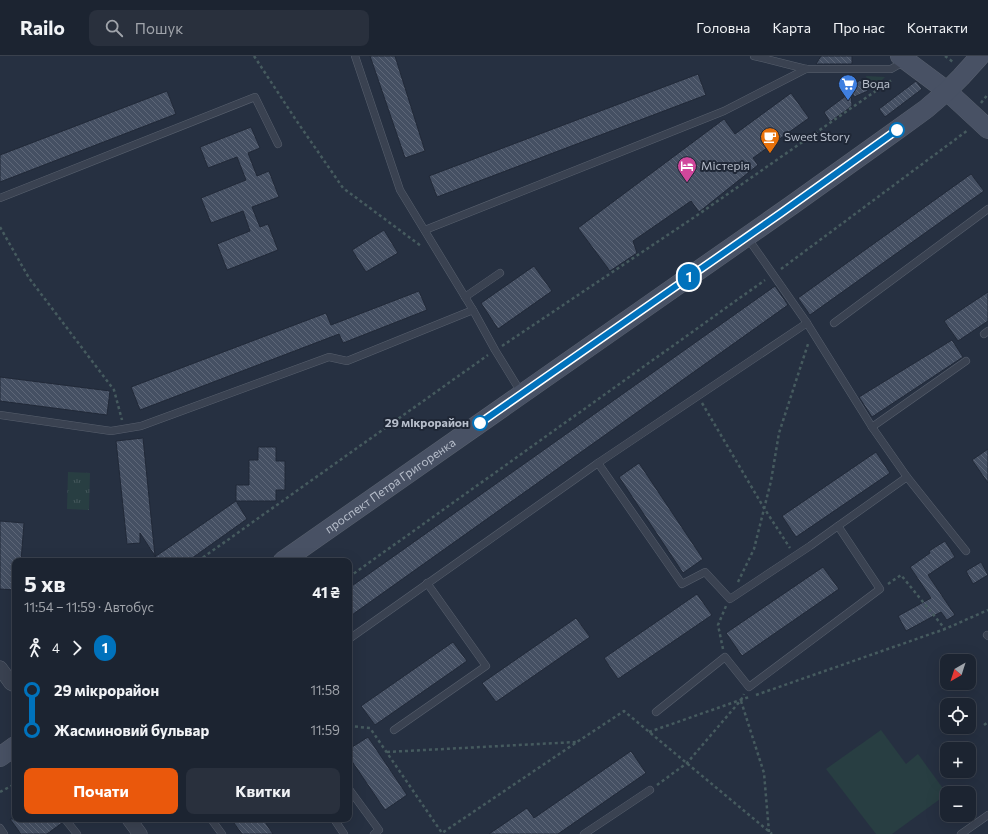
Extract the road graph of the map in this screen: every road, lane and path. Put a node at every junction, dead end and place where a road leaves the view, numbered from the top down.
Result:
1 (254, 56) edge
2 (355, 56) edge
3 (754, 56) edge
4 (945, 56) edge
5 (980, 56) edge
6 (901, 63) edge
7 (955, 64) dead end
8 (806, 69) junction
9 (947, 91) junction
10 (981, 128) edge
11 (278, 144) dead end
12 (0, 198) edge
13 (988, 210) edge
14 (0, 227) edge
15 (425, 230) junction
16 (747, 237) junction
17 (425, 249) dead end
18 (500, 273) dead end
19 (773, 274) junction
20 (465, 297) junction
21 (473, 310) junction
22 (807, 323) junction
23 (834, 323) dead end
24 (812, 331) junction
25 (495, 350) junction
26 (966, 360) dead end
27 (522, 394) junction
28 (698, 396) junction
29 (0, 415) edge
30 (872, 427) junction
31 (124, 429) junction
32 (598, 463) junction
33 (907, 477) junction
34 (764, 508) junction
35 (838, 526) junction
36 (966, 551) dead end
37 (795, 556) junction
38 (202, 558) edge
39 (286, 558) edge
40 (352, 575) edge
41 (427, 583) junction
42 (880, 589) junction
43 (730, 599) junction
44 (988, 610) edge
45 (945, 629) junction
46 (352, 637) edge
47 (725, 657) junction
48 (0, 668) edge
49 (12, 684) edge
50 (749, 687) junction
51 (741, 700) junction
52 (656, 712) dead end
53 (988, 722) edge
54 (984, 725) dead end
55 (352, 726) edge
56 (394, 730) dead end
57 (649, 732) junction
58 (577, 742) junction
59 (12, 748) edge
60 (386, 752) junction
61 (0, 757) edge
62 (687, 763) junction
63 (12, 786) edge
64 (650, 790) joint
65 (0, 792) edge
66 (352, 793) edge
67 (988, 815) edge
68 (67, 822) edge
69 (131, 822) edge
70 (213, 822) edge
71 (336, 822) edge
72 (0, 828) edge
73 (771, 833) edge
74 (4, 834) edge
75 (77, 834) edge
76 (140, 834) edge
77 (222, 834) edge
78 (344, 834) edge
79 (374, 834) edge
80 (584, 834) edge
81 (961, 834) edge

1 - 17 path
2 - 15 lane
3 - 8 lane
4 - 7 path
5 - 9 main road, проспект Петра Григоренка
6 - 8 lane
6 - 9 main road
6 - 25 path
8 - 15 lane
9 - 10 main road
9 - 16 main road, проспект Петра Григоренка
10 - 19 path
11 - 12 lane
13 - 23 lane
14 - 31 path
15 - 20 lane
16 - 19 lane
16 - 27 main road, проспект Петра Григоренка
18 - 20 lane
19 - 22 lane
19 - 40 path
20 - 21 lane
21 - 25 lane
21 - 31 lane
22 - 24 lane
22 - 28 lane
24 - 30 lane
24 - 34 path
25 - 27 lane
25 - 38 path
26 - 30 lane
27 - 39 main road, проспект Петра Григоренка
28 - 32 lane
28 - 34 path
29 - 31 lane
30 - 33 lane
32 - 41 lane
32 - 43 lane
33 - 35 lane
33 - 36 lane
34 - 37 path
34 - 43 path
35 - 37 lane
35 - 42 lane
37 - 43 lane
41 - 46 lane
41 - 56 lane
42 - 45 path
42 - 50 lane
43 - 47 path
44 - 45 path
45 - 51 path
47 - 50 lane
47 - 52 lane
48 - 49 street
50 - 51 path
51 - 57 path
51 - 62 path
51 - 73 path
53 - 54 path
55 - 60 path
57 - 58 path
57 - 62 path
58 - 60 path
58 - 60 path
59 - 61 main road
62 - 64 path
62 - 73 path
63 - 65 path
64 - 80 lane
66 - 79 lane
67 - 81 lane
68 - 75 lane
69 - 76 street
70 - 77 lane
71 - 78 lane
72 - 74 lane

